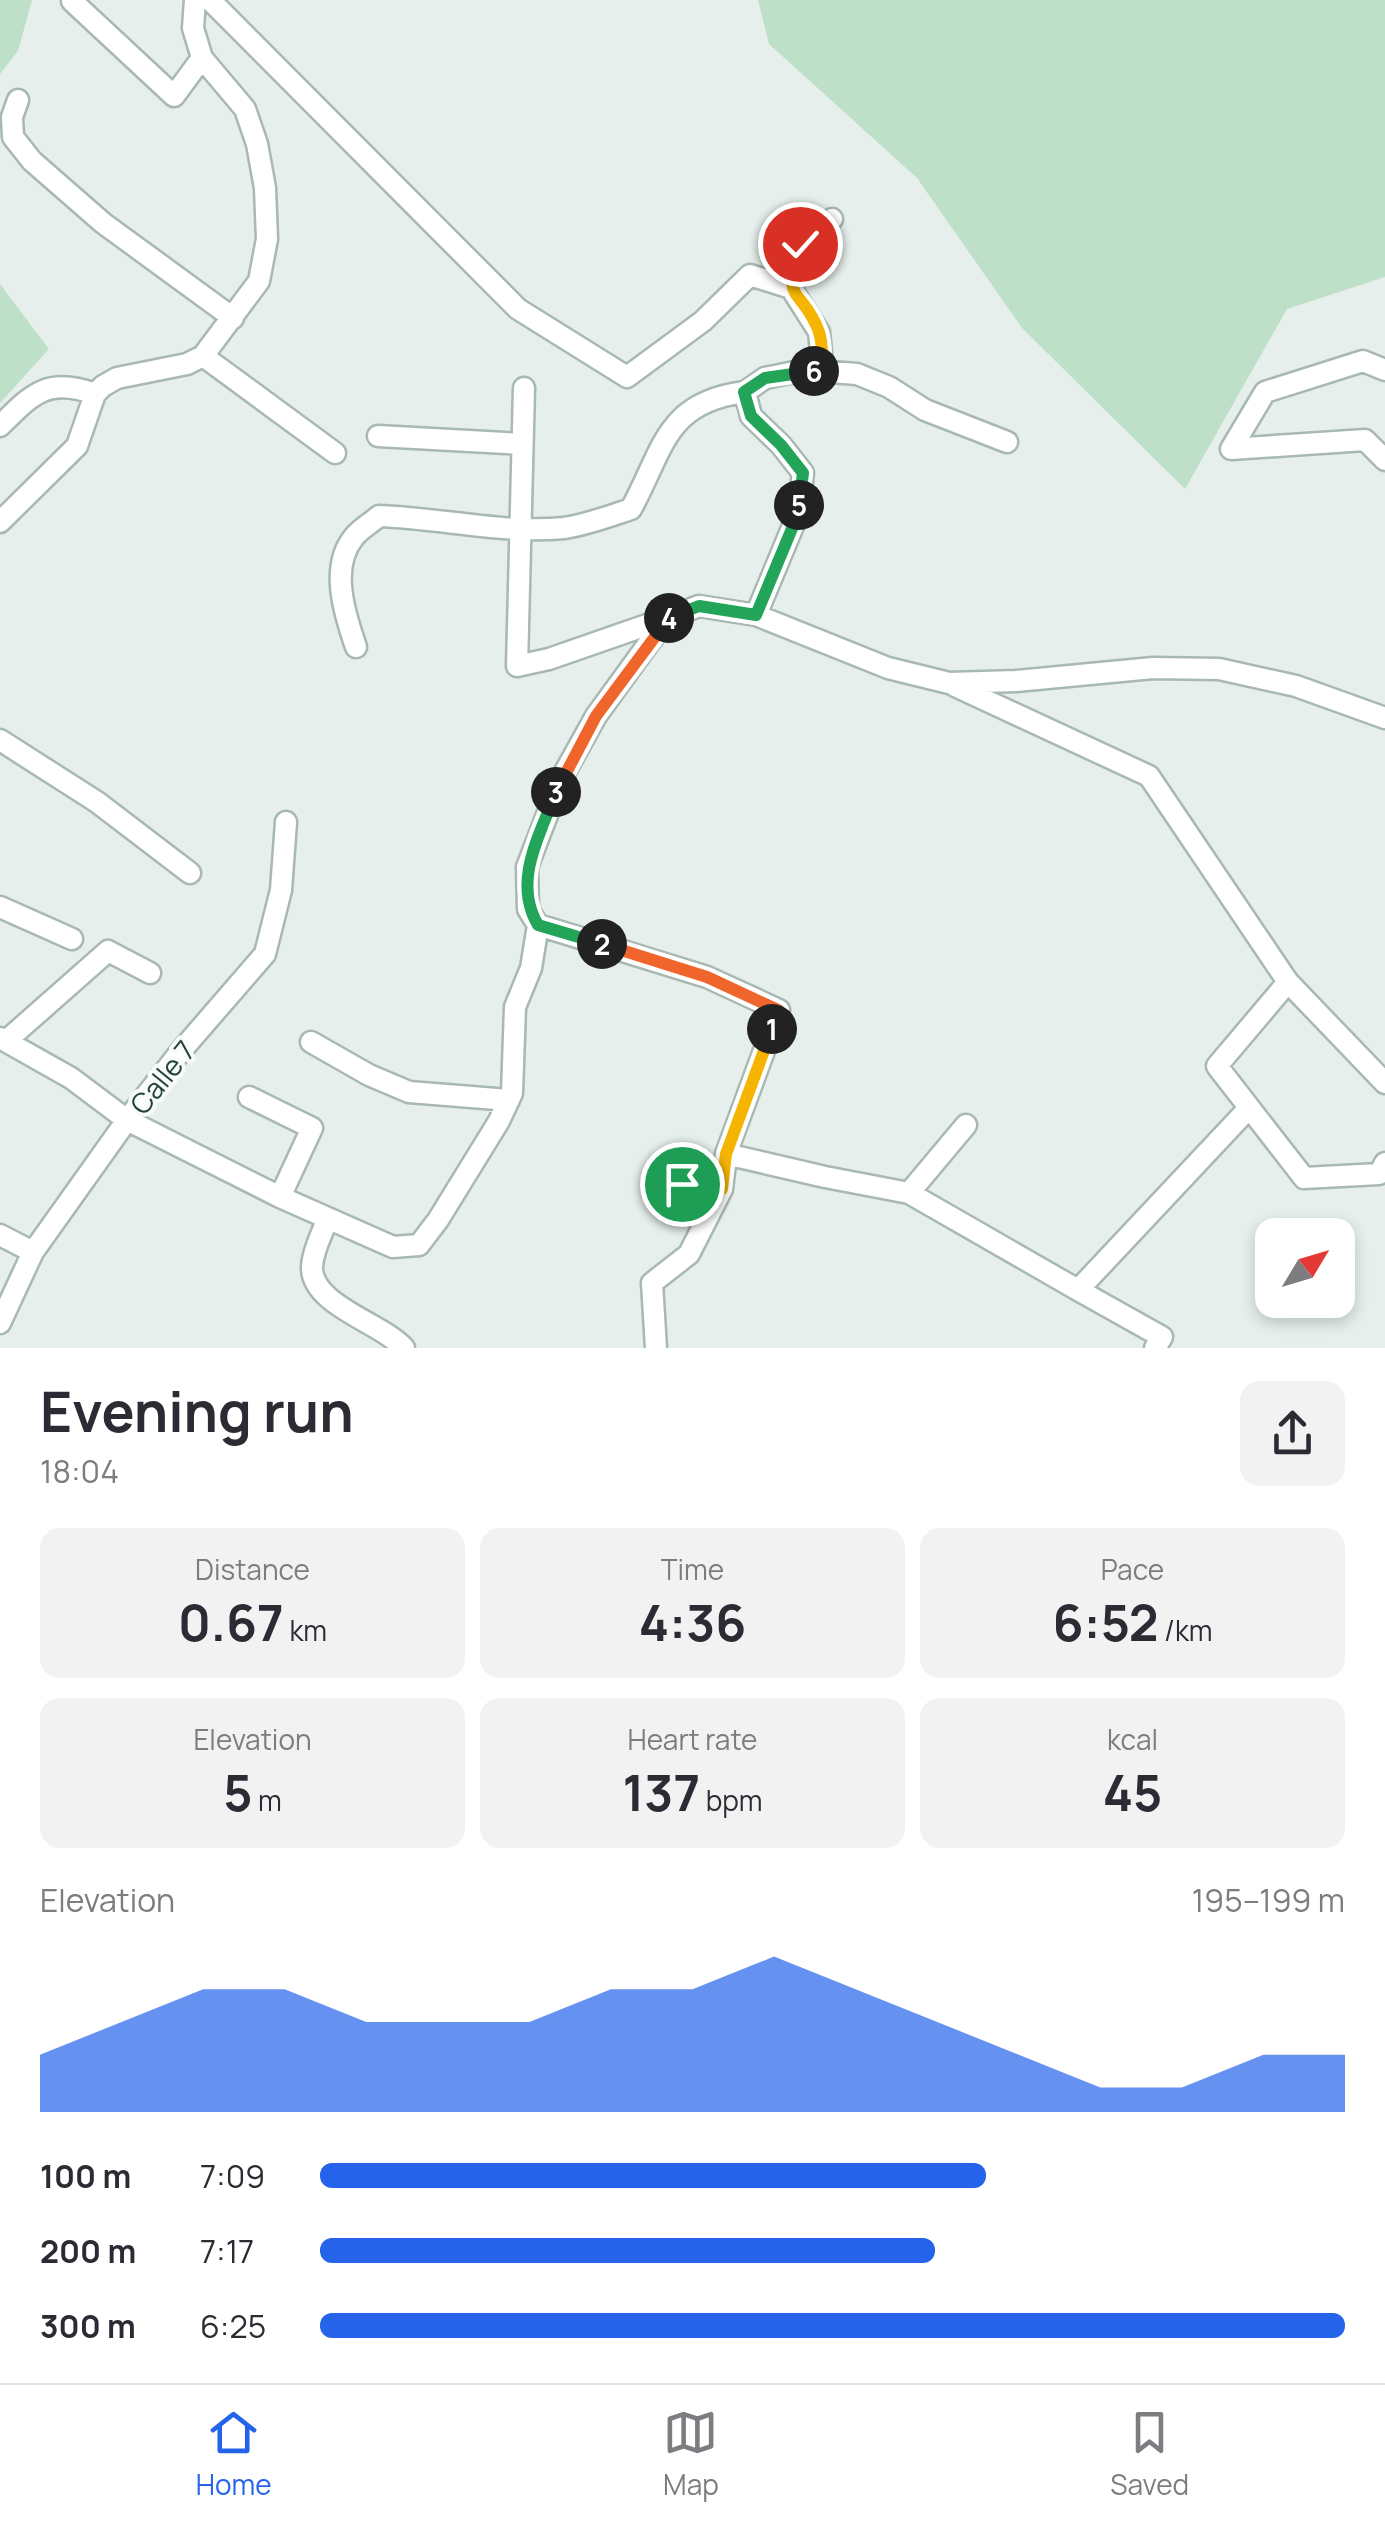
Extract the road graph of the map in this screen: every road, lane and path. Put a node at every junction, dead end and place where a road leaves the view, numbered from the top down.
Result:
1 (195, 0) edge
2 (210, 0) edge
3 (72, 2) edge
4 (202, 58) junction
5 (18, 100) dead end
6 (832, 220) dead end
7 (791, 288) junction
8 (233, 318) junction
9 (203, 356) junction
10 (1385, 370) edge
11 (823, 372) junction
12 (524, 388) dead end
13 (744, 392) junction
14 (95, 394) junction
15 (2, 420) edge
16 (378, 436) dead end
17 (1008, 442) dead end
18 (522, 444) junction
19 (336, 453) dead end
20 (1385, 460) edge
21 (0, 522) edge
22 (519, 527) junction
23 (756, 615) junction
24 (667, 618) junction
25 (356, 647) dead end
26 (949, 683) junction
27 (1385, 718) edge
28 (0, 740) edge
29 (286, 822) dead end
30 (190, 872) dead end
31 (0, 907) edge
32 (538, 925) junction
33 (72, 939) dead end
34 (150, 974) dead end
35 (1288, 982) junction
36 (3, 1040) edge
37 (310, 1042) dead end
38 (1385, 1083) edge
39 (249, 1097) dead end
40 (509, 1100) junction
41 (1249, 1108) junction
42 (127, 1120) junction
43 (966, 1125) dead end
44 (726, 1154) junction
45 (1385, 1163) edge
46 (682, 1184) dead end
47 (722, 1189) junction
48 (909, 1193) junction
49 (280, 1197) junction
50 (328, 1220) junction
51 (0, 1236) edge
52 (33, 1252) junction
53 (1078, 1290) junction
54 (0, 1323) edge
55 (404, 1348) edge
56 (656, 1348) edge
57 (1155, 1348) edge

1 - 4 street
2 - 7 street
3 - 4 street
4 - 8 street
5 - 8 street
6 - 7 street
7 - 11 street
8 - 9 street
9 - 14 street
9 - 19 street
10 - 20 street
11 - 13 street
11 - 17 street
12 - 18 street
13 - 22 street
13 - 23 street
14 - 15 street
14 - 21 street
16 - 18 street
18 - 22 street
22 - 24 street
22 - 25 street
23 - 24 street
23 - 26 street
24 - 32 street
26 - 27 street
26 - 35 street
28 - 30 street
29 - 42 street, Calle 7
31 - 33 street
32 - 40 street
32 - 44 street
34 - 36 street
35 - 38 street
35 - 41 street
36 - 42 street
37 - 40 street
39 - 49 street
40 - 50 street
41 - 45 street
41 - 53 street
42 - 49 street
42 - 52 street, Calle 7
43 - 48 street
44 - 47 street
44 - 48 street
46 - 47 street
47 - 56 street
48 - 53 street
49 - 50 street
50 - 55 street
51 - 52 street
52 - 54 street, Calle 7
53 - 57 street

